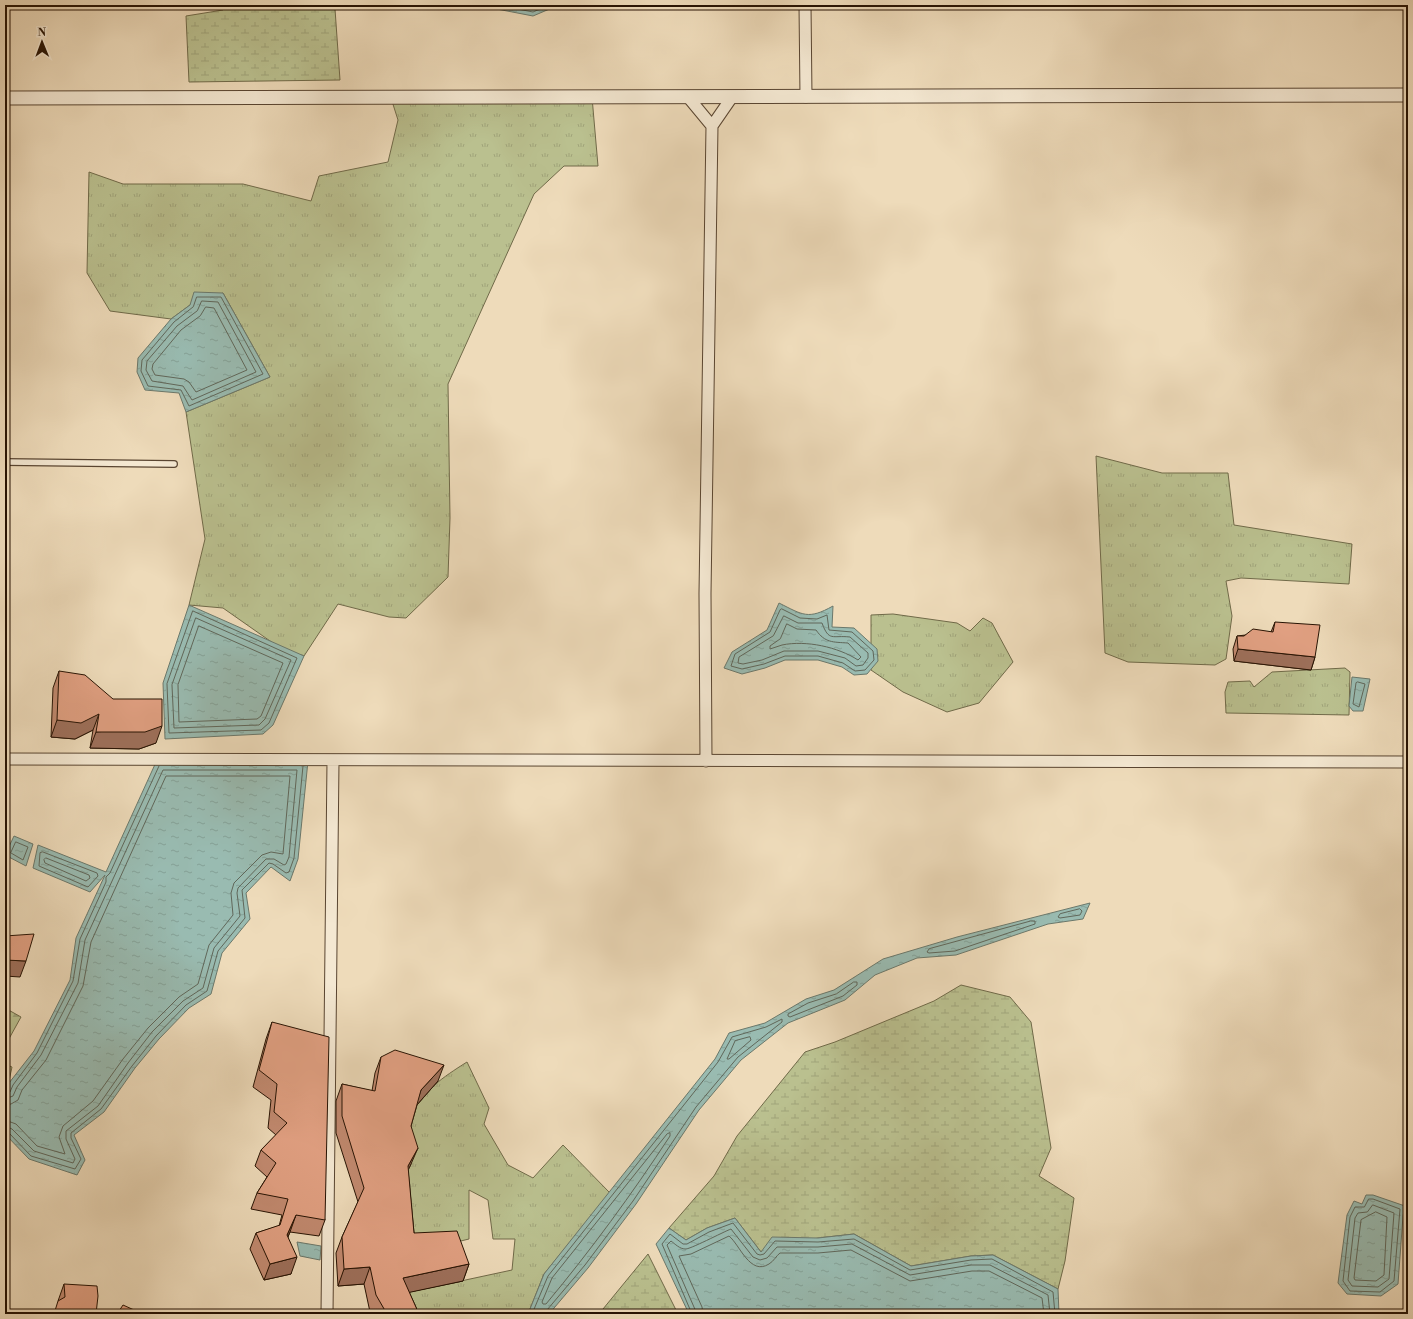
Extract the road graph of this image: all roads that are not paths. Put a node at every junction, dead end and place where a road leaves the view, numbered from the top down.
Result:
1 (805, 5) edge
2 (1408, 95) edge
3 (806, 96) junction
4 (688, 97) junction
5 (732, 97) junction
6 (5, 98) edge
7 (712, 126) junction
8 (5, 462) edge
9 (174, 464) dead end
10 (5, 759) edge
11 (333, 761) junction
12 (706, 761) junction
13 (1408, 762) edge
14 (327, 1314) edge

1 - 3 street
2 - 3 street
3 - 5 street
4 - 5 street
4 - 6 street
4 - 7 street
5 - 7 street
7 - 12 street
8 - 9 lane
10 - 11 street
11 - 12 street
11 - 14 street
12 - 13 street

